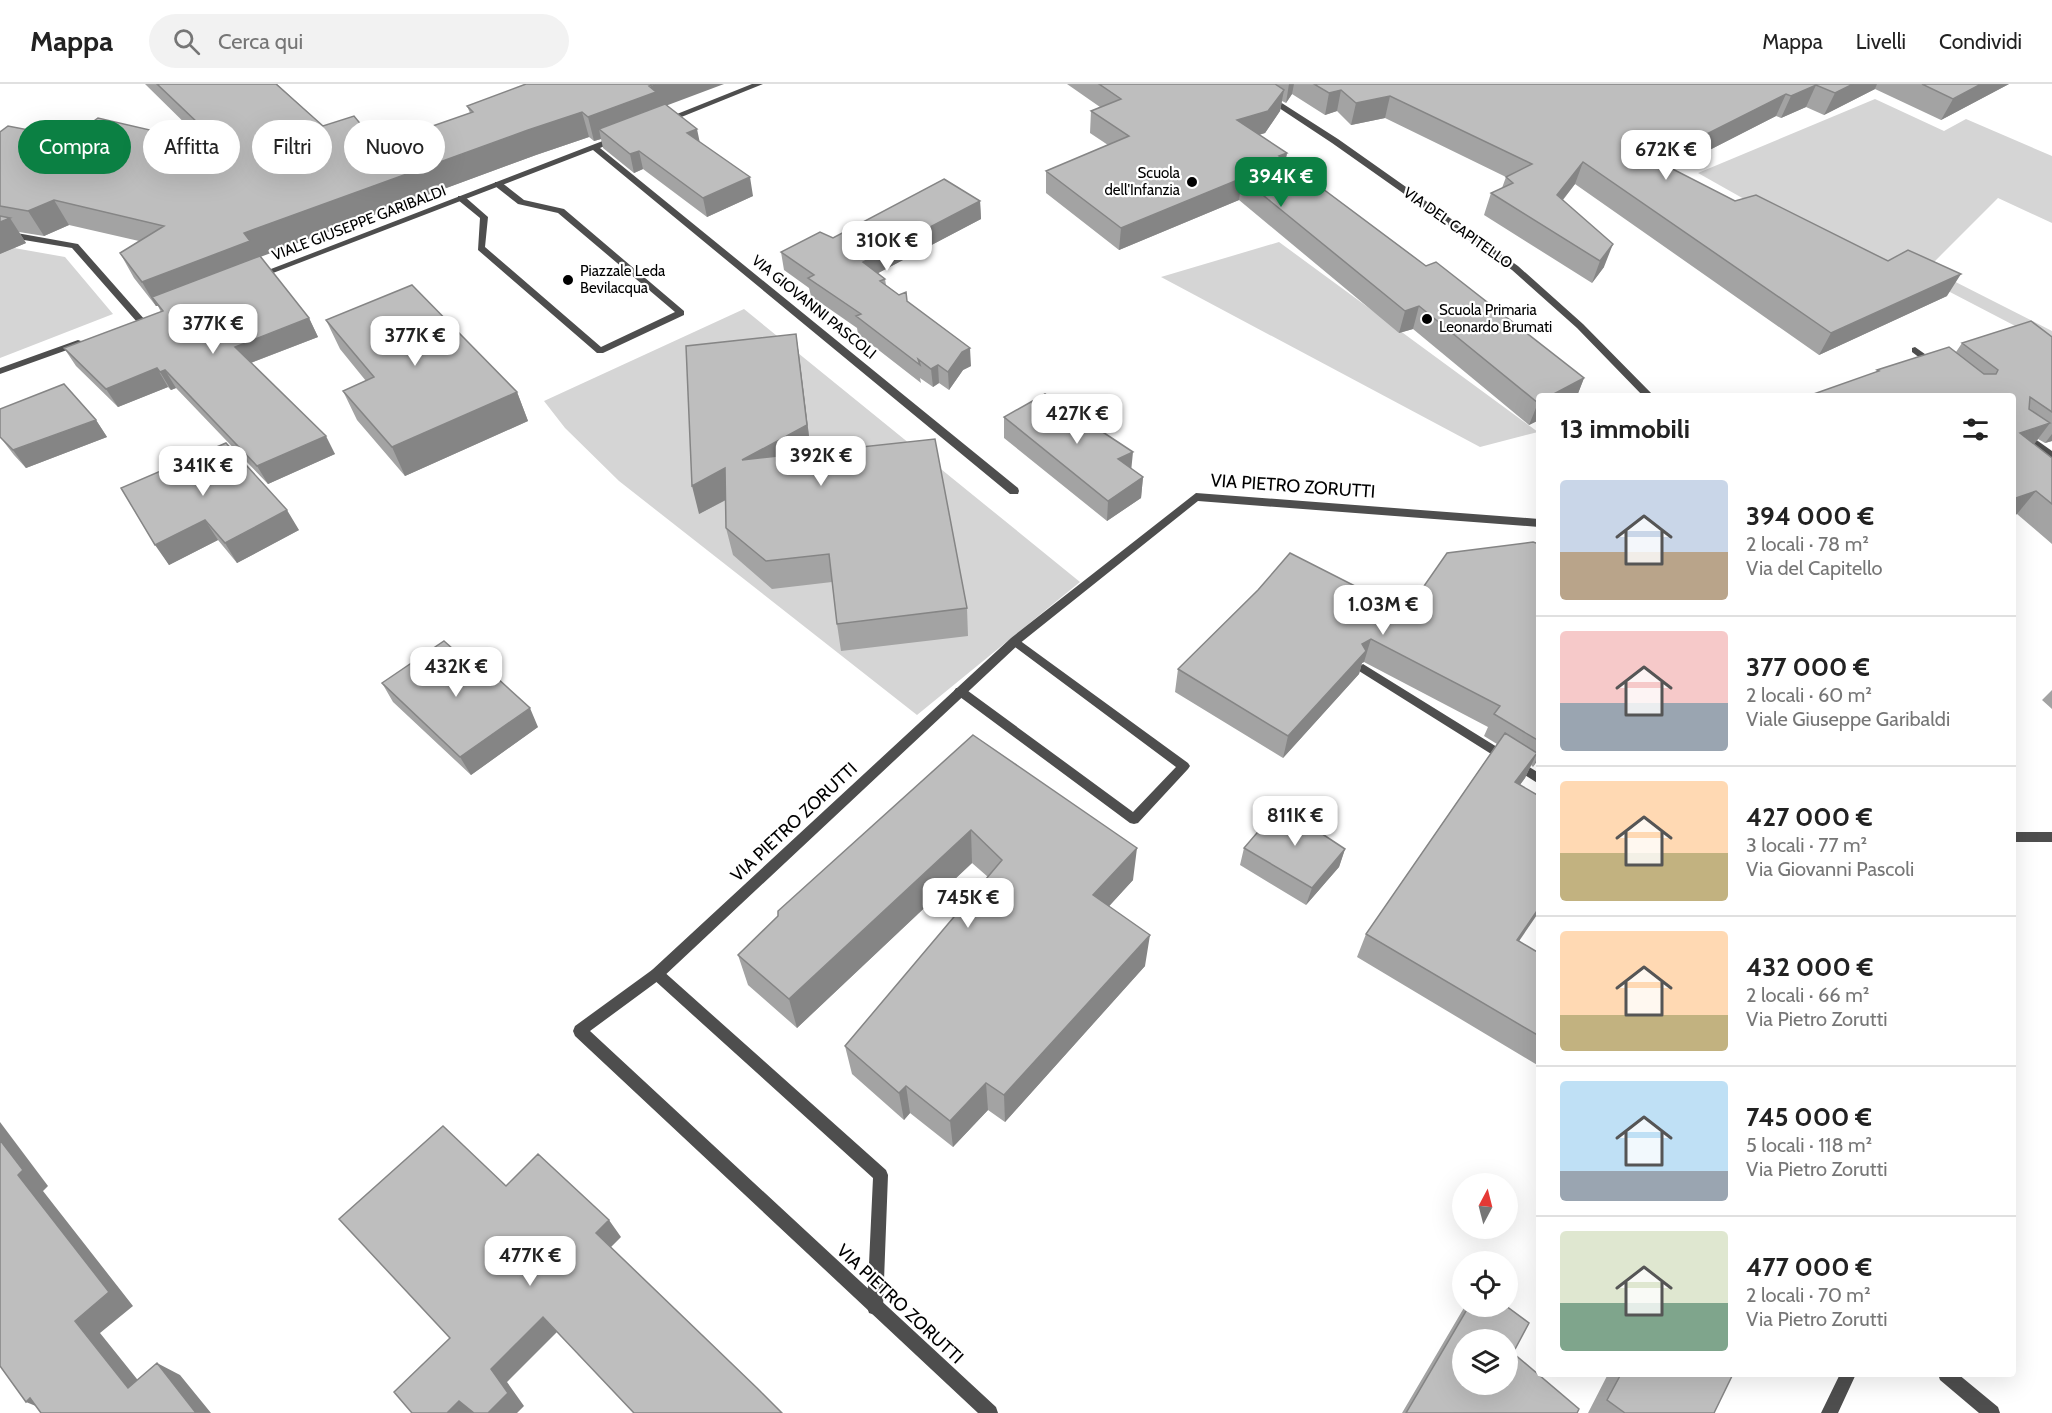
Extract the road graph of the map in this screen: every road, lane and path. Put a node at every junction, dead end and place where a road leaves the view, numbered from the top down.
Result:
1 (759, 84) edge
2 (1247, 84) edge
3 (1273, 92) edge
4 (1263, 94) junction
5 (660, 122) edge
6 (627, 135) edge
7 (594, 147) junction
8 (498, 184) junction
9 (461, 198) junction
10 (0, 233) edge
11 (251, 278) edge
12 (152, 316) edge
13 (140, 320) junction
14 (130, 324) edge
15 (86, 340) edge
16 (1916, 350) dead end
17 (1941, 370) edge
18 (0, 371) edge
19 (1646, 393) edge
20 (2016, 428) edge
21 (2052, 456) edge
22 (1014, 491) dead end
23 (1536, 523) edge
24 (1015, 641) junction
25 (1363, 668) edge
26 (960, 691) junction
27 (1536, 776) edge
28 (2016, 837) edge
29 (2052, 837) edge
30 (657, 974) junction
31 (875, 1306) junction
32 (1847, 1377) edge
33 (1950, 1377) edge
34 (990, 1413) edge
35 (1829, 1413) edge
36 (1992, 1413) edge

1 - 5 street
2 - 4 street, VIA DEL CAPITELLO
3 - 4 street
4 - 19 street, VIA DEL CAPITELLO
6 - 7 street, VIALE GIUSEPPE GARIBALDI
7 - 8 street, VIALE GIUSEPPE GARIBALDI
7 - 22 street, VIA GIOVANNI PASCOLI
8 - 9 street, VIALE GIUSEPPE GARIBALDI
8 - 9 street
9 - 11 street, VIALE GIUSEPPE GARIBALDI
10 - 13 street
12 - 13 street
13 - 14 street
15 - 18 street
16 - 17 street
20 - 21 street
23 - 24 street, VIA PIETRO ZORUTTI
24 - 26 street, VIA PIETRO ZORUTTI
24 - 26 street
25 - 27 street
26 - 30 street, VIA PIETRO ZORUTTI
28 - 29 street
30 - 31 street
30 - 31 street, VIA PIETRO ZORUTTI
31 - 34 street, VIA PIETRO ZORUTTI
32 - 35 street
33 - 36 street

